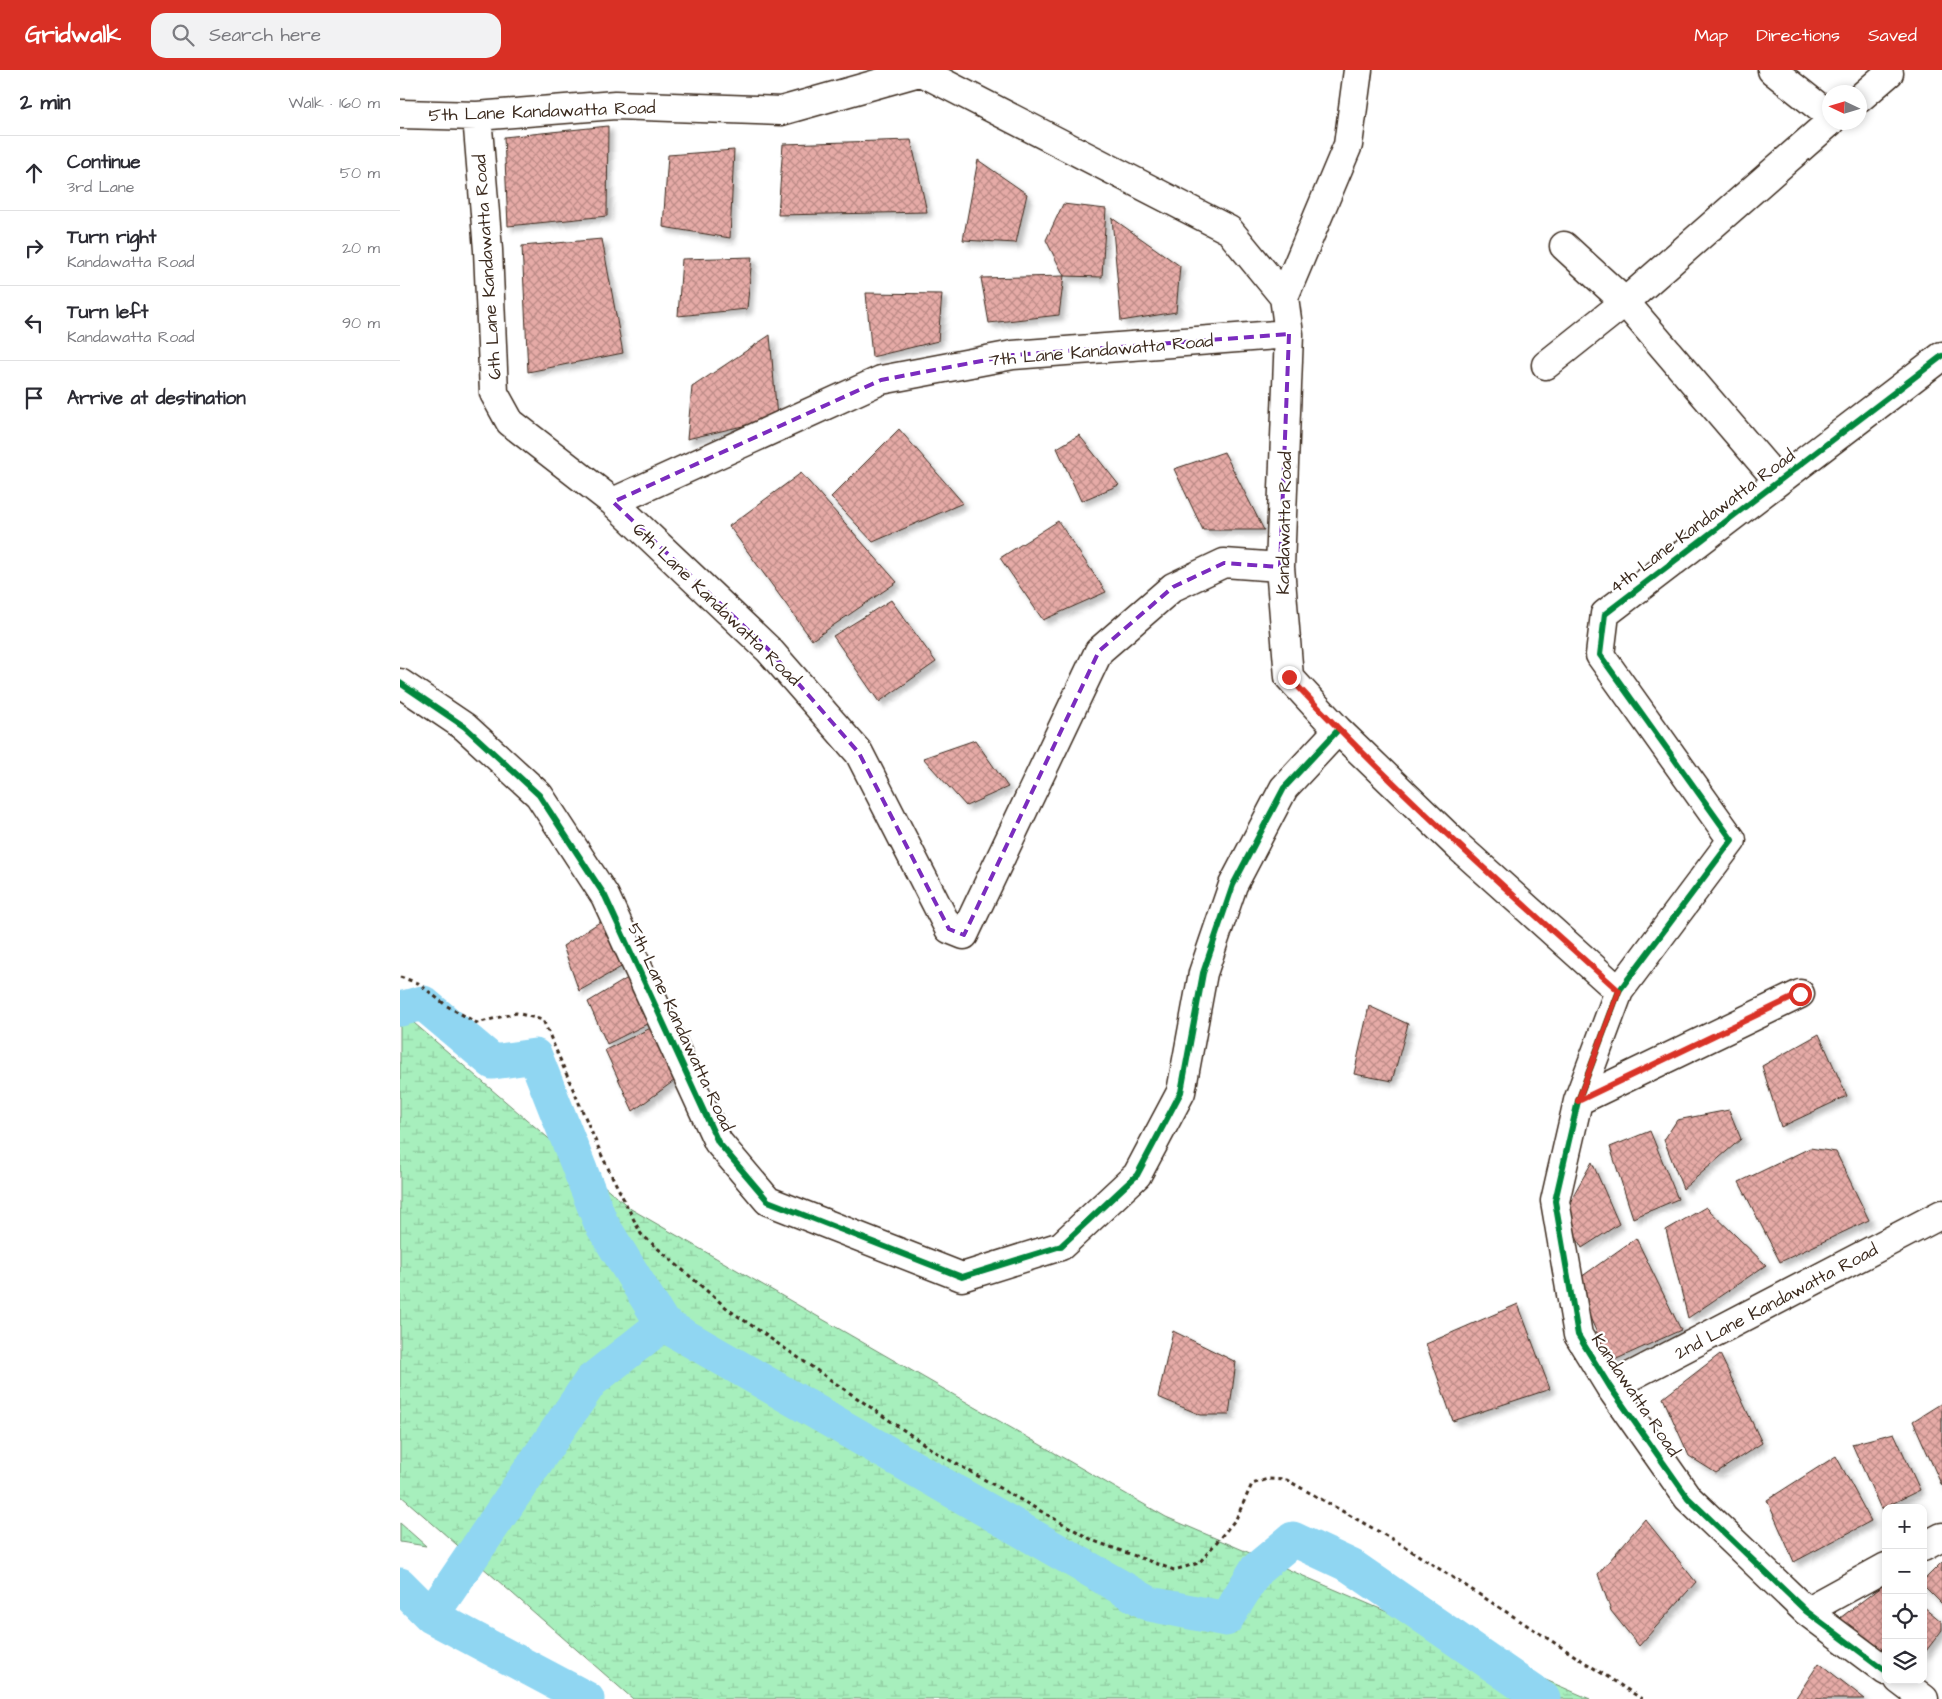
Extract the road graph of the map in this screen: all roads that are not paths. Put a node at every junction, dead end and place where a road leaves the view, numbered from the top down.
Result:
1 (1358, 70) edge
2 (1772, 70) edge
3 (918, 71) edge
4 (1889, 73) dead end
5 (1867, 92) edge
6 (1822, 110) edge
7 (400, 114) edge
8 (477, 116) junction
9 (1822, 129) edge
10 (1564, 246) dead end
11 (1284, 297) junction
12 (1625, 302) junction
13 (1289, 334) junction
14 (1942, 356) edge
15 (1546, 364) dead end
16 (1778, 481) junction
17 (612, 502) junction
18 (1280, 567) junction
19 (400, 683) edge
20 (1338, 730) junction
21 (1619, 991) junction
22 (1800, 994) dead end
23 (1578, 1101) junction
24 (1942, 1214) edge
25 (1610, 1387) junction
26 (1942, 1536) edge
27 (1927, 1545) edge
28 (1882, 1569) edge
29 (1806, 1611) junction
30 (1882, 1667) edge
31 (1904, 1684) edge
32 (1924, 1699) edge

1 - 11 street
2 - 6 street
3 - 8 street, 5th Lane Kandawatta Road
3 - 11 street
4 - 5 street
7 - 8 street, 5th Lane Kandawatta Road
8 - 17 street, 6th Lane Kandawatta Road
9 - 12 street
10 - 12 street, 4th Lane Kandawatta Road
11 - 13 street, Kandawatta Road
12 - 15 street
12 - 16 street, 4th Lane Kandawatta Road
13 - 17 street, 7th Lane Kandawatta Road
13 - 18 street, Kandawatta Road
14 - 16 street, 4th Lane Kandawatta Road
16 - 21 street, 4th Lane Kandawatta Road
17 - 18 street, 6th Lane Kandawatta Road
18 - 20 street, Kandawatta Road
19 - 20 street, 5th Lane Kandawatta Road
20 - 21 street, Kandawatta Road
21 - 23 street, Kandawatta Road
22 - 23 street
23 - 25 street, Kandawatta Road
24 - 25 street, 2nd Lane Kandawatta Road
25 - 29 street, Kandawatta Road
26 - 27 street
28 - 29 street
29 - 30 street, Kandawatta Road
31 - 32 street

